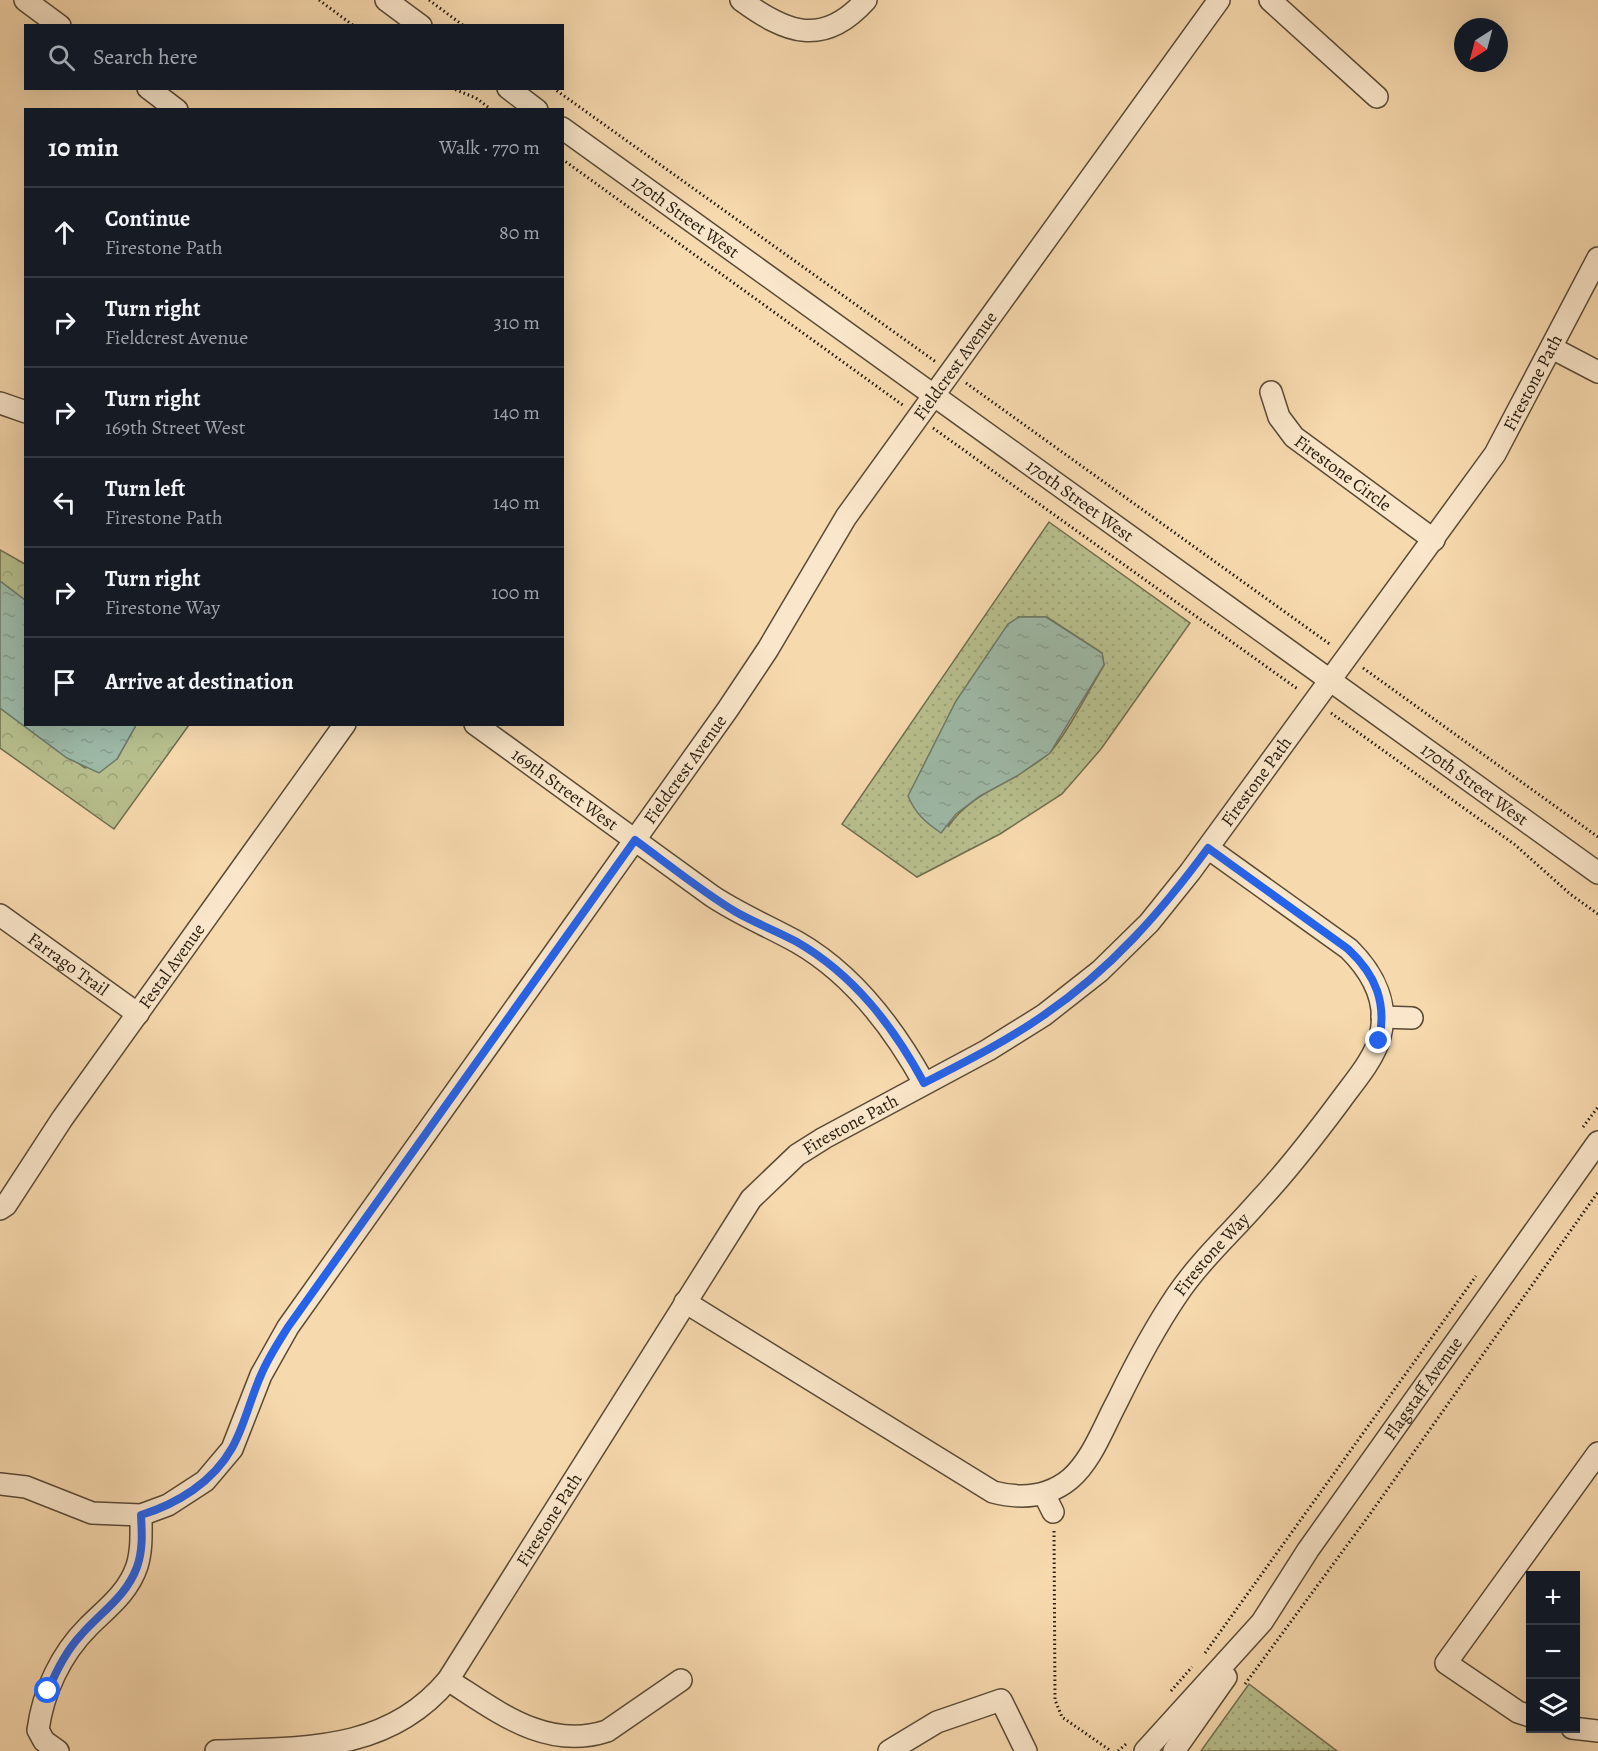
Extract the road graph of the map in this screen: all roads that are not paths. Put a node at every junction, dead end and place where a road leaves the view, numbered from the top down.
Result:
1 (25, 0) edge
2 (386, 0) edge
3 (741, 0) edge
4 (866, 0) edge
5 (1219, 0) edge
6 (1270, 0) edge
7 (57, 24) edge
8 (418, 24) edge
9 (151, 90) edge
10 (511, 90) edge
11 (1377, 97) dead end
12 (174, 108) edge
13 (534, 108) edge
14 (564, 129) edge
15 (1598, 258) edge
16 (1552, 348) junction
17 (1598, 372) edge
18 (1271, 392) dead end
19 (932, 394) junction
20 (0, 403) edge
21 (24, 411) edge
22 (1434, 540) junction
23 (1331, 680) junction
24 (344, 726) edge
25 (478, 726) edge
26 (635, 840) junction
27 (1208, 848) junction
28 (1598, 873) edge
29 (0, 915) edge
30 (138, 1014) junction
31 (1382, 1017) junction
32 (1412, 1018) dead end
33 (924, 1083) junction
34 (1598, 1142) edge
35 (0, 1209) edge
36 (685, 1302) junction
37 (1598, 1453) edge
38 (0, 1484) edge
39 (141, 1515) junction
40 (1250, 1637) junction
41 (448, 1680) junction
42 (681, 1680) dead end
43 (1526, 1715) edge
44 (1580, 1729) edge
45 (1598, 1731) edge
46 (1138, 1744) edge
47 (58, 1751) edge
48 (216, 1751) edge
49 (889, 1751) edge
50 (1026, 1751) edge
51 (1174, 1751) edge

1 - 7 street
2 - 8 street
3 - 4 street
5 - 19 street, Fieldcrest Avenue
6 - 11 street
9 - 12 street
10 - 13 street
14 - 19 street, 170th Street West
15 - 16 street, Firestone Path
16 - 17 street
16 - 22 street, Firestone Path
18 - 22 street, Firestone Circle
19 - 23 street, 170th Street West
19 - 26 street, Fieldcrest Avenue
20 - 21 street
22 - 23 street, Firestone Path
23 - 27 street, Firestone Path
23 - 28 street, 170th Street West
24 - 30 street, Festal Avenue
25 - 26 street, 169th Street West
26 - 33 street, 169th Street West
26 - 39 street, Fieldcrest Avenue
27 - 31 street, Firestone Way
27 - 33 street, Firestone Path
29 - 30 street, Farrago Trail
30 - 35 street, Festal Avenue
31 - 32 street
31 - 36 street, Firestone Way
33 - 36 street, Firestone Path
34 - 40 street, Flagstaff Avenue
36 - 41 street, Firestone Path
37 - 43 street
38 - 39 street, Fieldcrest Avenue
39 - 47 street
40 - 46 street, Flagstaff Avenue
40 - 51 street, Flagstaff Avenue
41 - 42 street
41 - 48 street, Firestone Path
44 - 45 street
49 - 50 street

